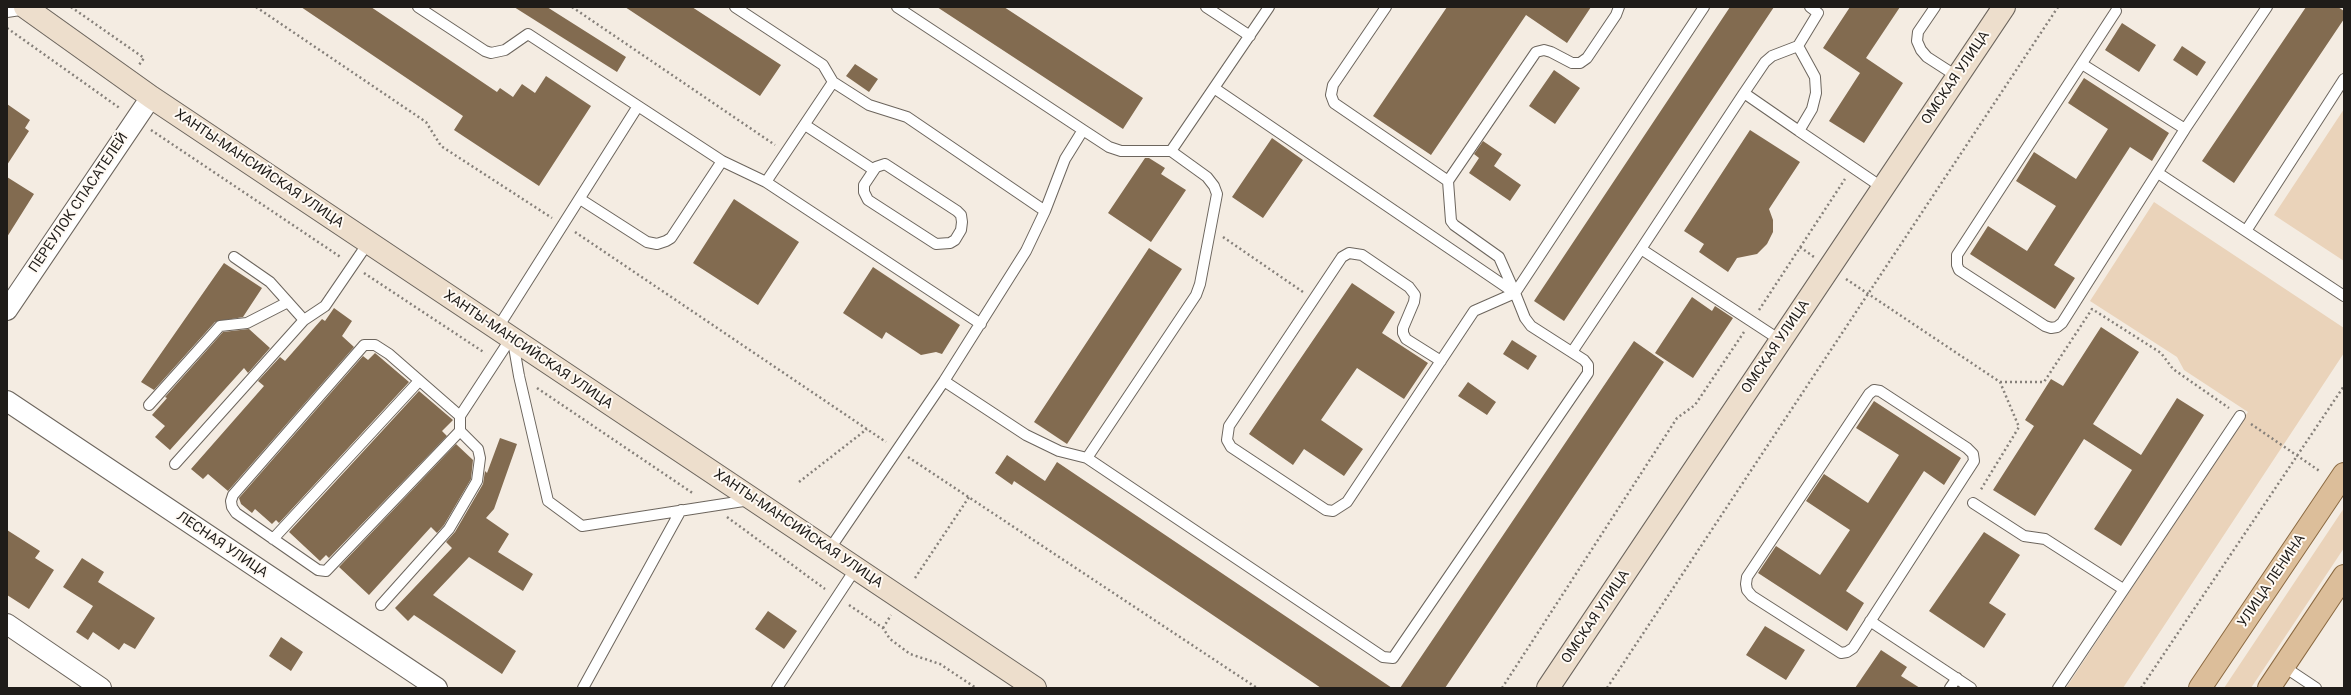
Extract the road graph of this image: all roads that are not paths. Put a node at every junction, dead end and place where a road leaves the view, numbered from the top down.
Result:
1 (418, 7) edge
2 (735, 7) edge
3 (897, 7) edge
4 (1206, 7) edge
5 (1269, 7) edge
6 (1386, 7) edge
7 (1619, 7) edge
8 (1704, 7) edge
9 (1810, 7) edge
10 (1935, 7) edge
11 (2004, 7) edge
12 (2267, 7) edge
13 (20, 9) edge
14 (1820, 10) edge
15 (2116, 11) dead end
16 (1250, 36) junction
17 (1798, 46) junction
18 (2082, 64) junction
19 (1958, 77) junction
20 (2344, 80) edge
21 (833, 82) junction
22 (1214, 88) junction
23 (1744, 93) junction
24 (151, 97) junction
25 (638, 106) junction
26 (805, 125) junction
27 (2185, 129) junction
28 (1083, 130) junction
29 (1799, 131) junction
30 (1171, 150) junction
31 (722, 161) junction
32 (874, 170) junction
33 (2158, 173) junction
34 (1448, 181) junction
35 (766, 182) junction
36 (1883, 188) junction
37 (580, 199) junction
38 (1045, 211) junction
39 (2246, 231) junction
40 (368, 242) junction
41 (1641, 249) junction
42 (234, 257) dead end
43 (1515, 293) junction
44 (2344, 296) edge
45 (288, 302) junction
46 (7, 310) edge
47 (304, 320) junction
48 (981, 324) junction
49 (507, 335) junction
50 (1780, 340) junction
51 (1572, 352) junction
52 (1440, 361) junction
53 (419, 381) junction
54 (944, 381) junction
55 (7, 401) edge
56 (148, 405) dead end
57 (460, 416) junction
58 (2240, 416) road end
59 (460, 431) junction
60 (1087, 458) junction
61 (175, 464) dead end
62 (2341, 478) edge
63 (753, 499) junction
64 (1973, 503) road end
65 (681, 510) junction
66 (273, 539) junction
67 (829, 550) junction
68 (856, 568) junction
69 (2344, 576) edge
70 (2123, 589) junction
71 (381, 605) dead end
72 (1870, 621) junction
73 (7, 624) edge
74 (2283, 666) junction
75 (1957, 678) junction
76 (102, 688) edge
77 (437, 688) edge
78 (583, 688) edge
79 (776, 688) edge
80 (1035, 688) edge
81 (1548, 688) edge
82 (1950, 688) edge
83 (1972, 688) edge
84 (2058, 688) edge
85 (2200, 688) edge
86 (2269, 688) edge
87 (2316, 688) edge

1 - 25 lane
2 - 21 lane
3 - 28 lane
4 - 16 lane
5 - 16 lane
6 - 34 lane
7 - 34 lane
8 - 43 lane
9 - 14 lane
10 - 19 lane
11 - 19 main road, ОМСКАЯ УЛИЦА
12 - 27 lane
13 - 24 main road, ХАНТЫ-МАНСИЙСКАЯ УЛИЦА
14 - 17 lane
15 - 18 lane
16 - 22 lane
17 - 23 lane
17 - 29 lane
18 - 27 lane
18 - 33 lane
19 - 36 main road, ОМСКАЯ УЛИЦА
20 - 39 lane
21 - 26 lane
21 - 38 lane
22 - 30 lane
22 - 43 lane
23 - 29 lane
23 - 41 lane
24 - 40 main road, ХАНТЫ-МАНСИЙСКАЯ УЛИЦА
24 - 46 street, ПЕРЕУЛОК СПАСАТЕЛЕЙ
25 - 31 lane
25 - 37 lane
26 - 32 lane
26 - 35 lane
27 - 33 lane
28 - 30 lane
28 - 38 lane
29 - 36 lane
30 - 60 lane
31 - 35 lane
31 - 37 lane
32 - 32 lane
33 - 39 lane
34 - 43 lane
35 - 48 lane
36 - 50 main road, ОМСКАЯ УЛИЦА
37 - 49 lane
38 - 48 lane
39 - 44 lane
40 - 47 lane
40 - 49 main road, ХАНТЫ-МАНСИЙСКАЯ УЛИЦА
41 - 50 lane
41 - 51 lane
42 - 45 lane
43 - 51 lane
43 - 52 lane
45 - 47 lane
45 - 56 lane
47 - 61 lane
48 - 54 lane
49 - 57 lane
49 - 63 main road, ХАНТЫ-МАНСИЙСКАЯ УЛИЦА
49 - 65 lane
50 - 81 main road, ОМСКАЯ УЛИЦА
51 - 60 lane
52 - 52 lane
53 - 57 lane
53 - 66 lane
53 - 66 lane
54 - 60 lane
54 - 67 lane
55 - 77 street, ЛЕСНАЯ УЛИЦА
57 - 59 lane
58 - 70 lane
59 - 66 lane
59 - 71 lane
62 - 85 main road, УЛИЦА ЛЕНИНА
63 - 65 lane
63 - 67 main road, ХАНТЫ-МАНСИЙСКАЯ УЛИЦА
64 - 70 lane
65 - 78 lane
67 - 68 main road, ХАНТЫ-МАНСИЙСКАЯ УЛИЦА
68 - 79 lane
68 - 80 main road, ХАНТЫ-МАНСИЙСКАЯ УЛИЦА
69 - 74 main road
70 - 84 lane
72 - 72 lane
72 - 75 lane
73 - 76 street
74 - 86 main road
74 - 87 lane
75 - 82 lane
75 - 83 lane

